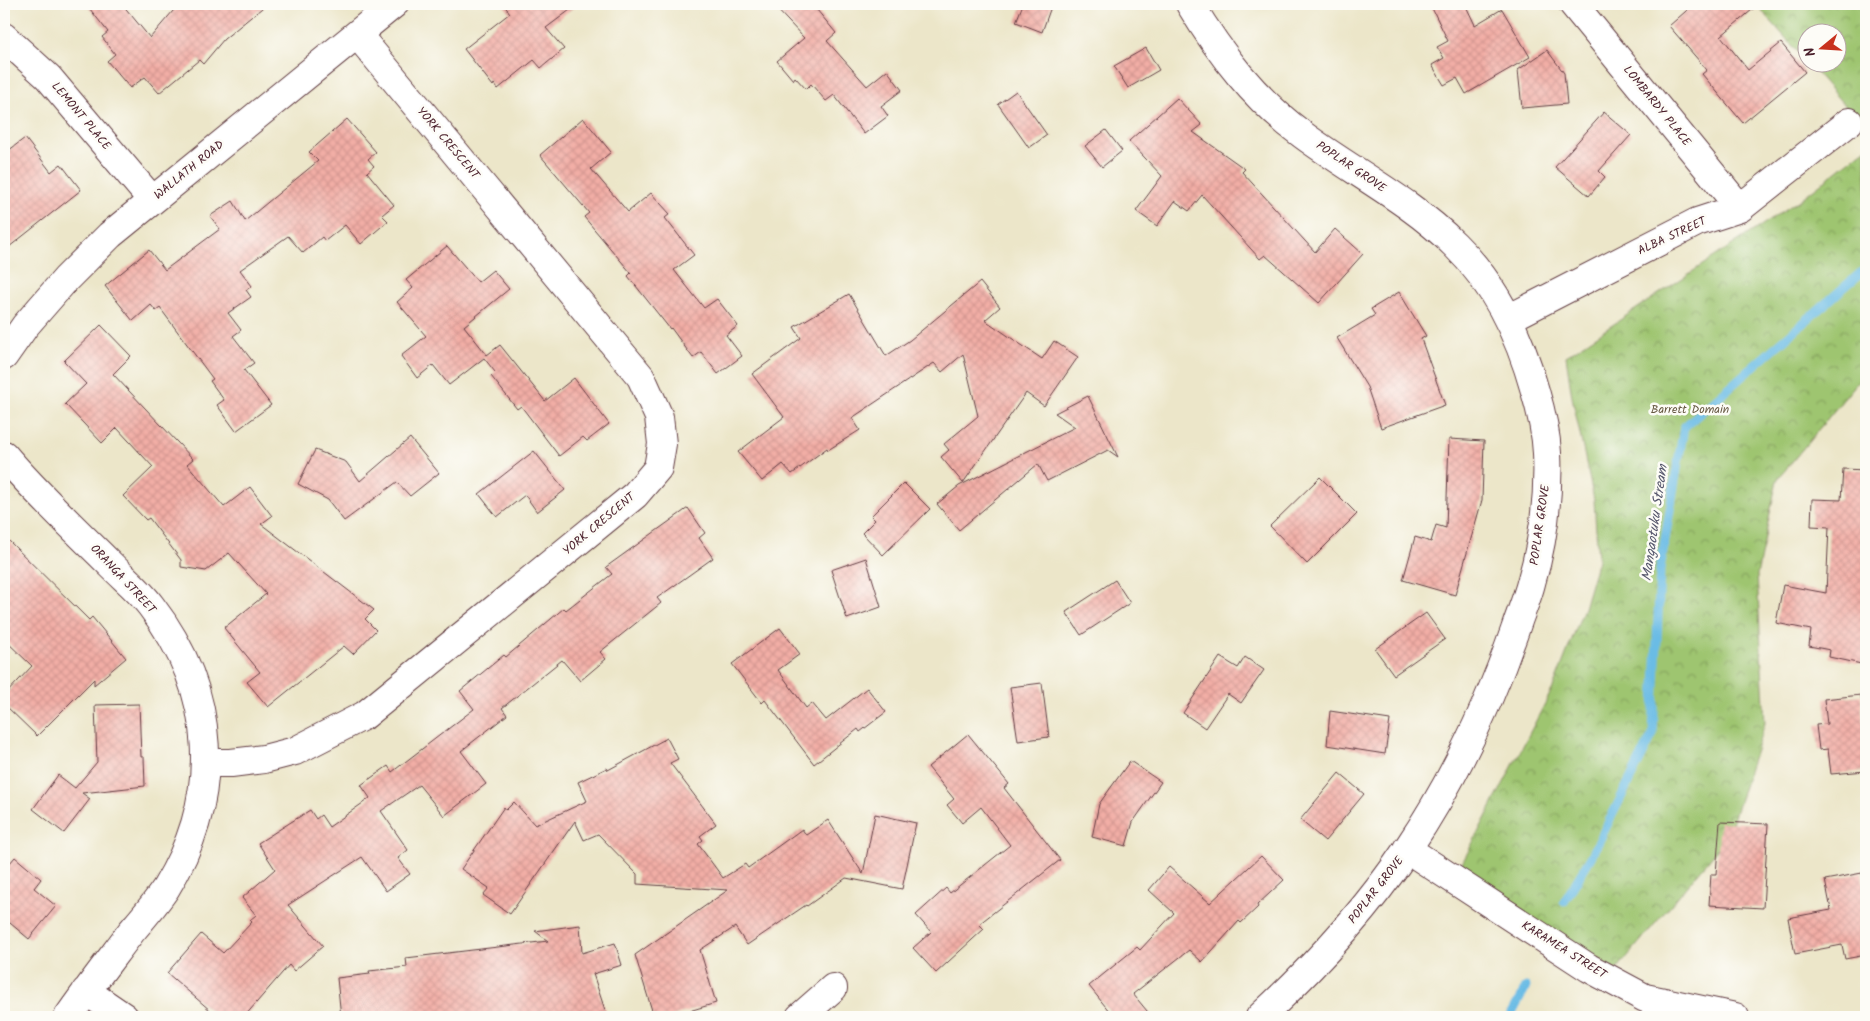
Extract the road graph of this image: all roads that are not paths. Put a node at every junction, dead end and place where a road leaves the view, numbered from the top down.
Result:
1 (394, 4) edge
2 (1190, 4) edge
3 (1574, 4) edge
4 (357, 34) junction
5 (4, 37) edge
6 (1849, 122) dead end
7 (152, 200) junction
8 (1740, 208) junction
9 (1508, 318) junction
10 (4, 356) edge
11 (4, 455) edge
12 (206, 763) junction
13 (1407, 850) junction
14 (834, 988) dead end
15 (86, 991) junction
16 (68, 1017) edge
17 (124, 1017) edge
18 (800, 1017) edge
19 (1260, 1017) edge
20 (1735, 1017) edge

1 - 4 street, WALLATH ROAD
2 - 9 street, POPLAR GROVE
3 - 8 street, LOMBARDY PLACE
4 - 7 street, WALLATH ROAD
4 - 12 street, YORK CRESCENT
5 - 7 street, LEMONT PLACE
6 - 8 street, ALBA STREET
7 - 10 street, WALLATH ROAD
8 - 9 street, ALBA STREET
9 - 13 street, POPLAR GROVE
11 - 12 street, ORANGA STREET
12 - 15 street, ORANGA STREET
13 - 19 street, POPLAR GROVE
13 - 20 street, KARAMEA STREET
14 - 18 street
15 - 16 street, ORANGA STREET
15 - 17 street

